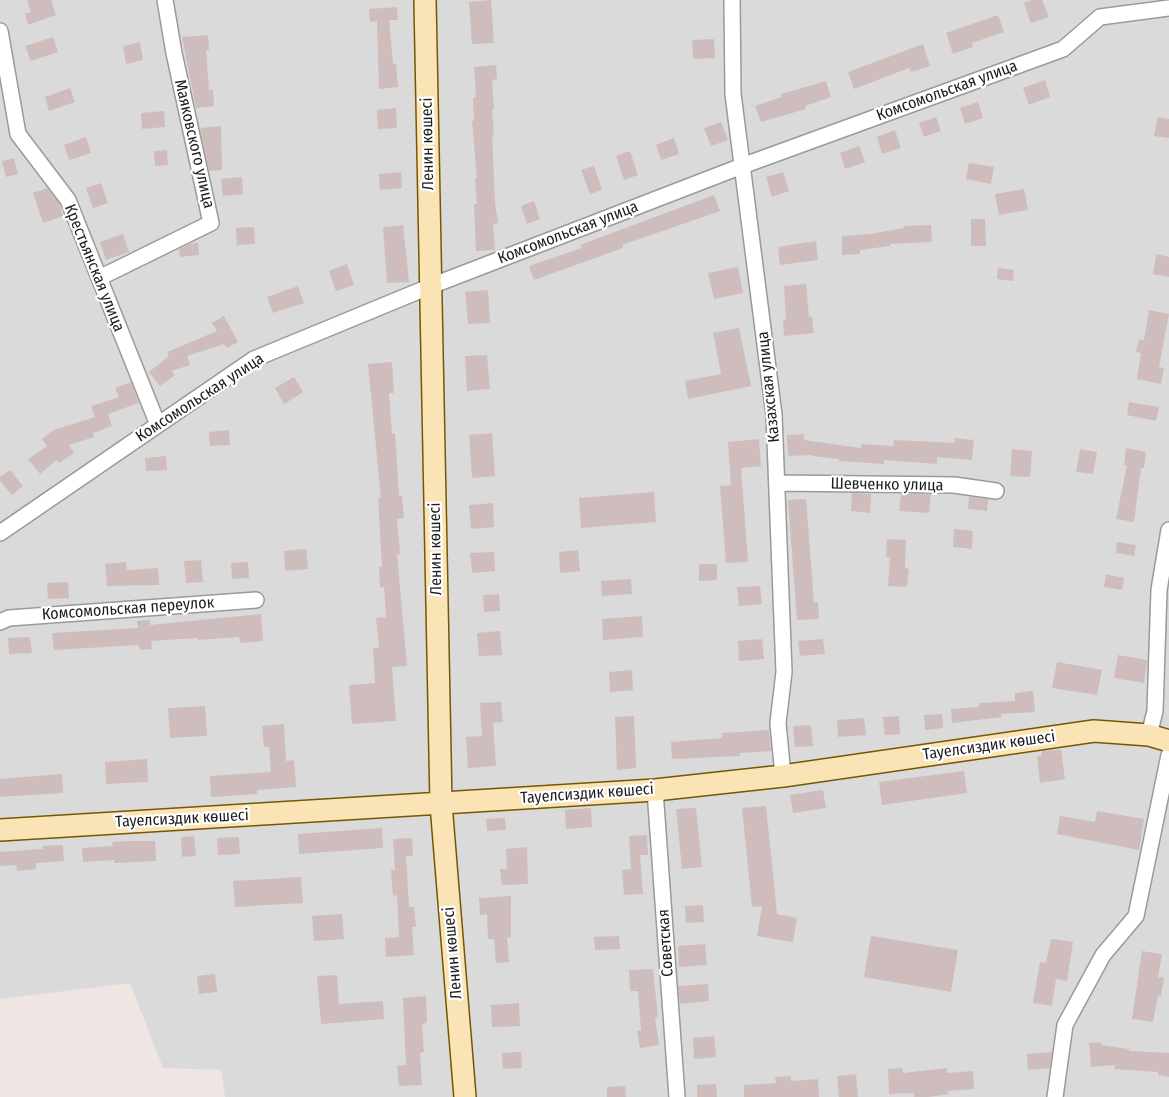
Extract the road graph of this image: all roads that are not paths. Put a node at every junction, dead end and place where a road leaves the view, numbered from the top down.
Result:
1 (165, 0) edge
2 (425, 0) edge
3 (732, 0) edge
4 (1169, 8) edge
5 (0, 31) edge
6 (742, 166) junction
7 (99, 278) junction
8 (431, 286) junction
9 (158, 425) junction
10 (777, 483) junction
11 (996, 491) dead end
12 (1169, 530) edge
13 (0, 533) edge
14 (256, 600) dead end
15 (0, 622) edge
16 (1159, 738) edge
17 (1169, 755) edge
18 (783, 776) junction
19 (655, 790) junction
20 (440, 804) junction
21 (0, 830) edge
22 (465, 1097) edge
23 (677, 1097) edge
24 (1055, 1097) edge

1 - 7 street, Маяковского улица
2 - 8 street, Ленин көшесі
3 - 6 street, Казахская улица
4 - 6 street, Комсомольская улица
5 - 7 street, Крестьянская улица
6 - 8 street, Комсомольская улица
6 - 10 street, Казахская улица
7 - 9 street, Крестьянская улица
8 - 9 street, Комсомольская улица
8 - 20 street, Ленин көшесі
9 - 13 street, Комсомольская улица
10 - 11 street, Шевченко улица
10 - 18 street, Казахская улица
12 - 16 street
14 - 15 street, Комсомольская переулок
16 - 18 street, Тауелсиздик көшесі
17 - 24 street
18 - 19 street, Тауелсиздик көшесі
19 - 20 street, Тауелсиздик көшесі
19 - 23 street, Советская
20 - 21 street, Тауелсиздик көшесі
20 - 22 street, Ленин көшесі

